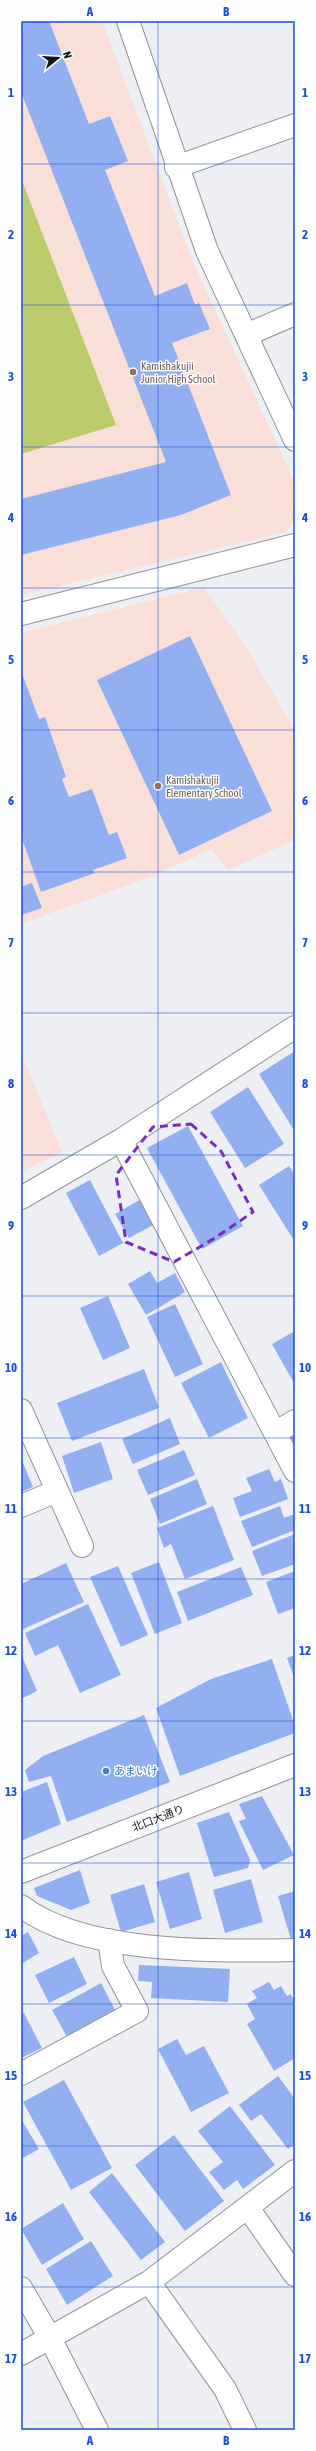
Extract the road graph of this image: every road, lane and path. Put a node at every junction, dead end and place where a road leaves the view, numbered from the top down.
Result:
1 (128, 21) edge
2 (295, 125) edge
3 (176, 167) junction
4 (295, 314) edge
5 (246, 335) junction
6 (295, 440) edge
7 (295, 545) edge
8 (21, 614) edge
9 (294, 1029) edge
10 (121, 1140) junction
11 (21, 1198) edge
12 (21, 1410) edge
13 (295, 1421) edge
14 (275, 1432) junction
15 (295, 1471) edge
16 (57, 1491) junction
17 (21, 1506) edge
18 (82, 1546) dead end
19 (295, 1765) edge
20 (21, 1872) edge
21 (21, 1906) edge
22 (109, 1940) junction
23 (295, 1950) edge
24 (21, 2074) edge
25 (295, 2171) edge
26 (248, 2208) junction
27 (295, 2275) edge
28 (149, 2282) junction
29 (21, 2288) edge
30 (50, 2338) junction
31 (21, 2354) edge
32 (97, 2430) edge
33 (245, 2430) edge

1 - 3 street
2 - 3 street
3 - 5 street
4 - 5 street
5 - 6 street
7 - 8 street
9 - 10 street
10 - 11 street
10 - 14 street
12 - 16 street
13 - 14 street
14 - 15 street
16 - 17 street
16 - 18 street
19 - 20 street, 北口大通り
21 - 22 street
22 - 23 street
22 - 24 street
25 - 26 street
26 - 27 street
26 - 28 street
28 - 30 street
28 - 33 street
29 - 30 street
30 - 31 street
30 - 32 street

